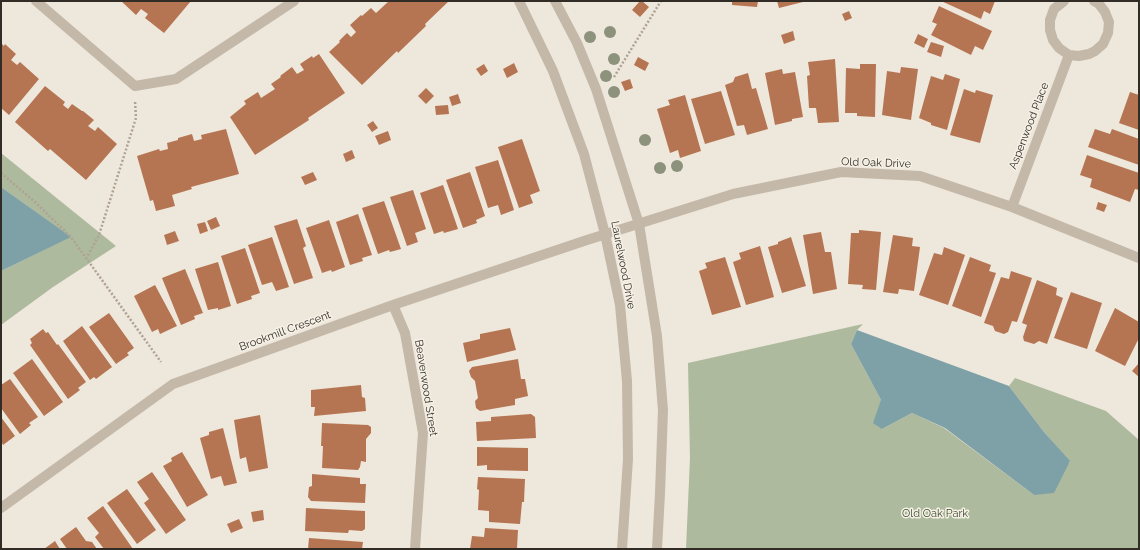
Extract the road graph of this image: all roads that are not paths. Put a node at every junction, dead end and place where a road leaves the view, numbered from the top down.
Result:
1 (36, 1) edge
2 (294, 1) edge
3 (519, 1) edge
4 (555, 1) edge
5 (1064, 1) edge
6 (1094, 1) edge
7 (1069, 54) junction
8 (1012, 207) junction
9 (639, 224) junction
10 (605, 234) junction
11 (1139, 258) edge
12 (393, 305) junction
13 (1, 508) edge
14 (415, 549) edge
15 (622, 549) edge
16 (656, 549) edge

1 - 2 street
3 - 10 street, Laurelwood Drive
4 - 9 street, Laurelwood Drive
5 - 7 street
6 - 7 street
7 - 8 street, Aspenwood Place
8 - 9 street, Old Oak Drive
8 - 11 street, Old Oak Drive
9 - 10 street, Old Oak Drive
9 - 16 street, Laurelwood Drive
10 - 12 street, Brookmill Crescent
10 - 15 street, Laurelwood Drive
12 - 13 street, Brookmill Crescent
12 - 14 street, Beaverwood Street

